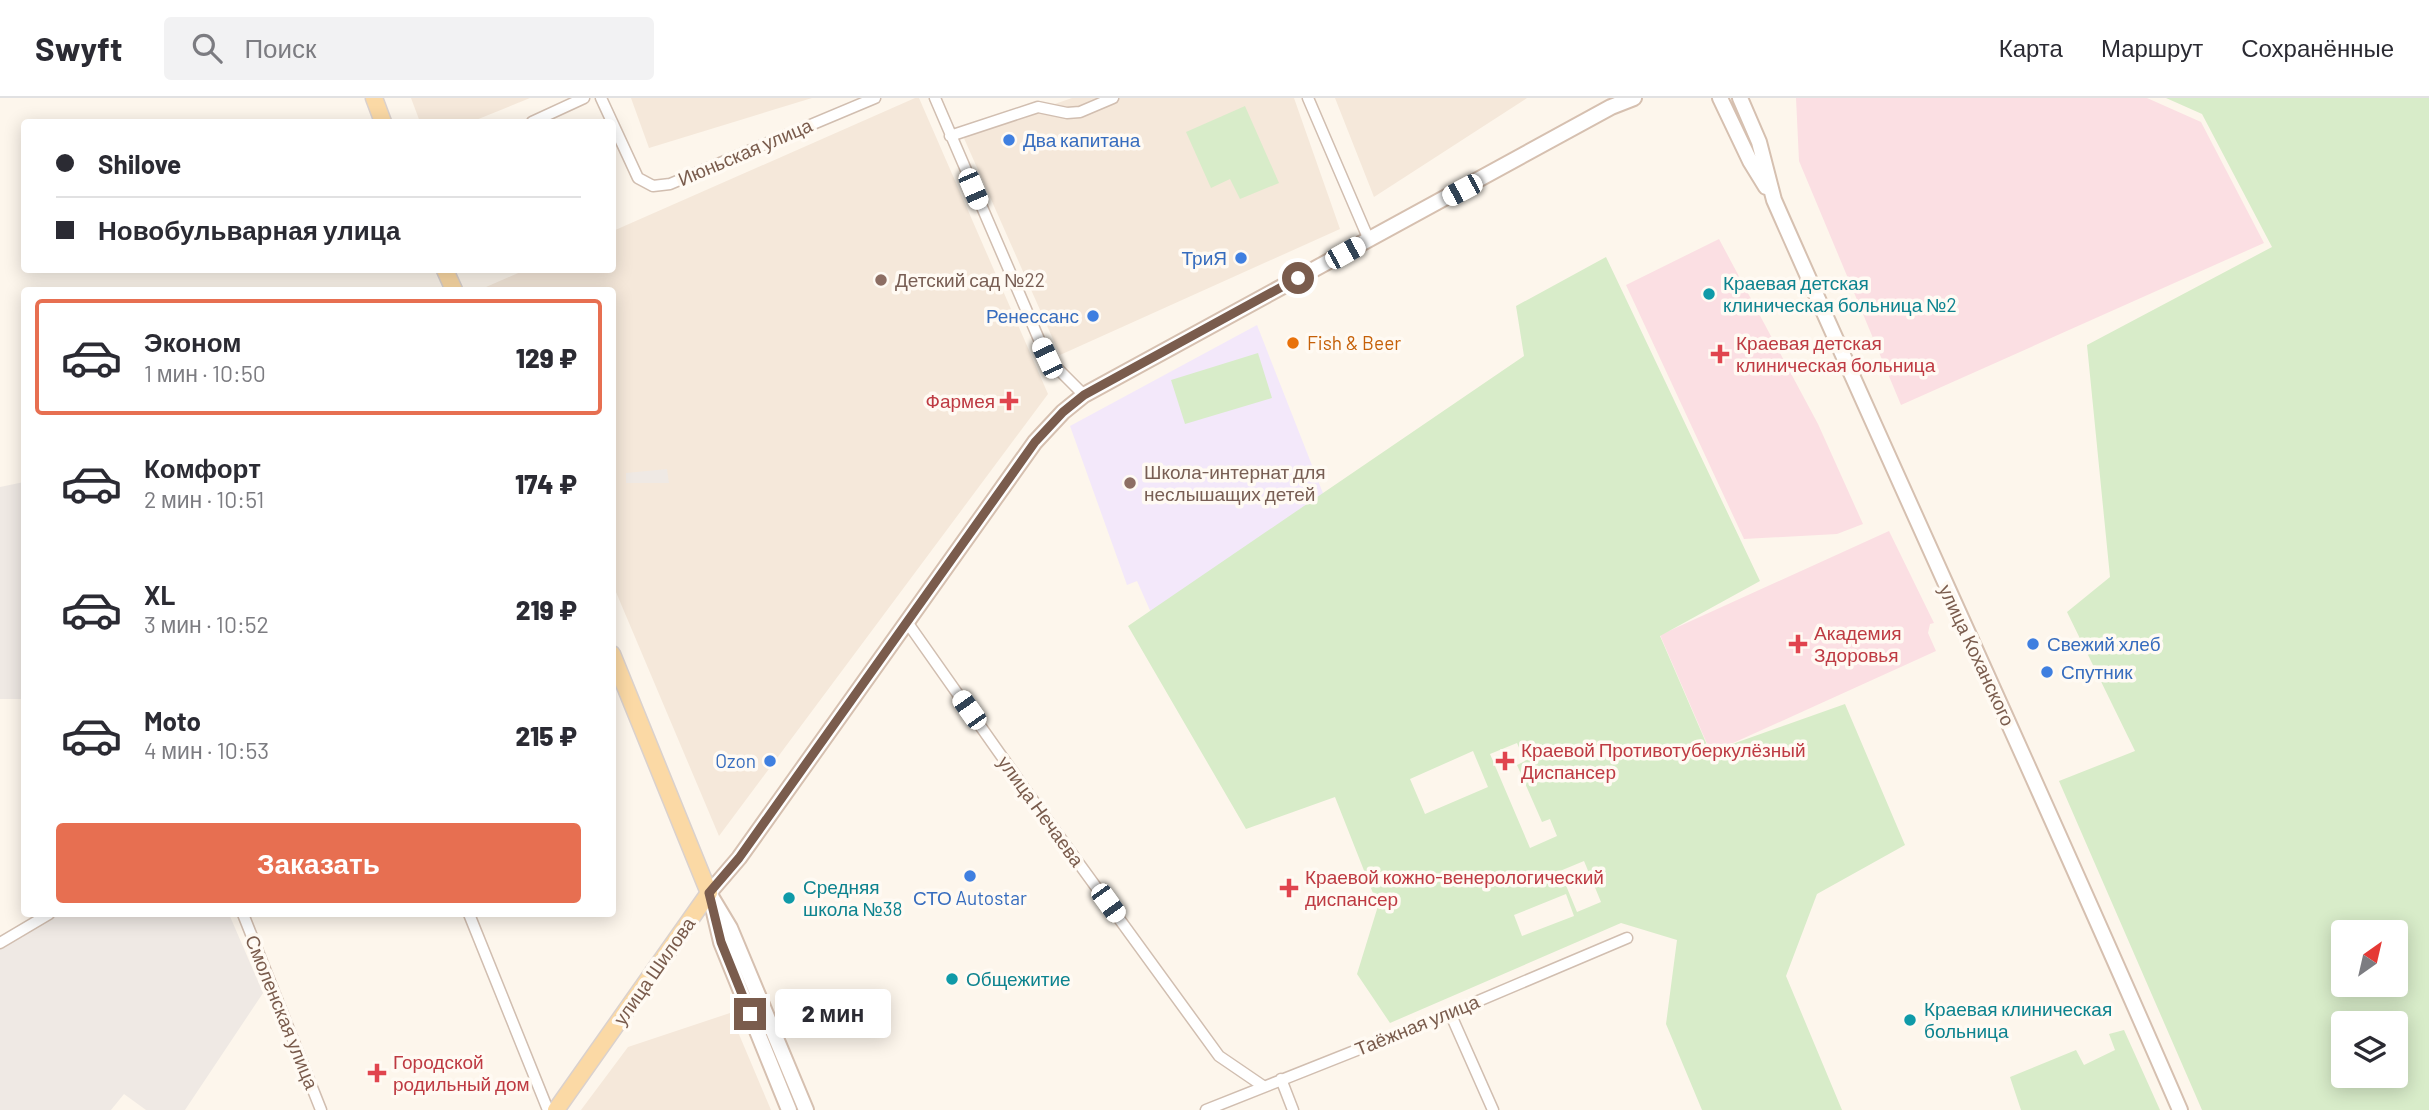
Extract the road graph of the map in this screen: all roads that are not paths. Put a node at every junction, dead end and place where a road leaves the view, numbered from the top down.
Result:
1 (374, 98) edge
2 (584, 98) edge
3 (601, 98) edge
4 (875, 98) edge
5 (935, 98) edge
6 (1113, 98) edge
7 (1307, 98) edge
8 (1634, 98) edge
9 (1720, 98) edge
10 (1740, 98) edge
11 (1616, 103) edge
12 (382, 119) edge
13 (538, 119) edge
14 (611, 119) edge
15 (616, 130) edge
16 (950, 136) junction
17 (1774, 200) junction
18 (1368, 240) junction
19 (1084, 395) junction
20 (907, 622) junction
21 (616, 664) edge
22 (709, 893) junction
23 (45, 917) edge
24 (244, 917) edge
25 (470, 917) edge
26 (1627, 938) dead end
27 (0, 943) edge
28 (1450, 1013) junction
29 (1281, 1079) junction
30 (1263, 1086) junction
31 (321, 1110) edge
32 (548, 1110) edge
33 (556, 1110) edge
34 (789, 1110) edge
35 (807, 1110) edge
36 (1206, 1110) edge
37 (1293, 1110) edge
38 (1493, 1110) edge
39 (2180, 1110) edge

1 - 12 main road
2 - 13 street
3 - 14 street, Июньская улица
4 - 15 street, Июньская улица
5 - 16 street
6 - 16 street
7 - 18 street
8 - 11 main road, улица Шилова
9 - 17 main road
10 - 17 main road
11 - 18 main road, улица Шилова
16 - 19 street
17 - 39 main road, улица Коханского
18 - 19 main road, улица Шилова
19 - 20 main road, улица Шилова
20 - 22 main road, улица Шилова
20 - 30 street, улица Нечаева
21 - 22 main road
22 - 33 main road, улица Шилова
22 - 34 main road
22 - 35 main road
23 - 27 street
24 - 31 street, Смоленская улица
25 - 32 street
26 - 28 street, Таёжная улица
28 - 29 street, Таёжная улица
28 - 38 street
29 - 30 street, Таёжная улица
29 - 37 street
30 - 36 street, Таёжная улица

